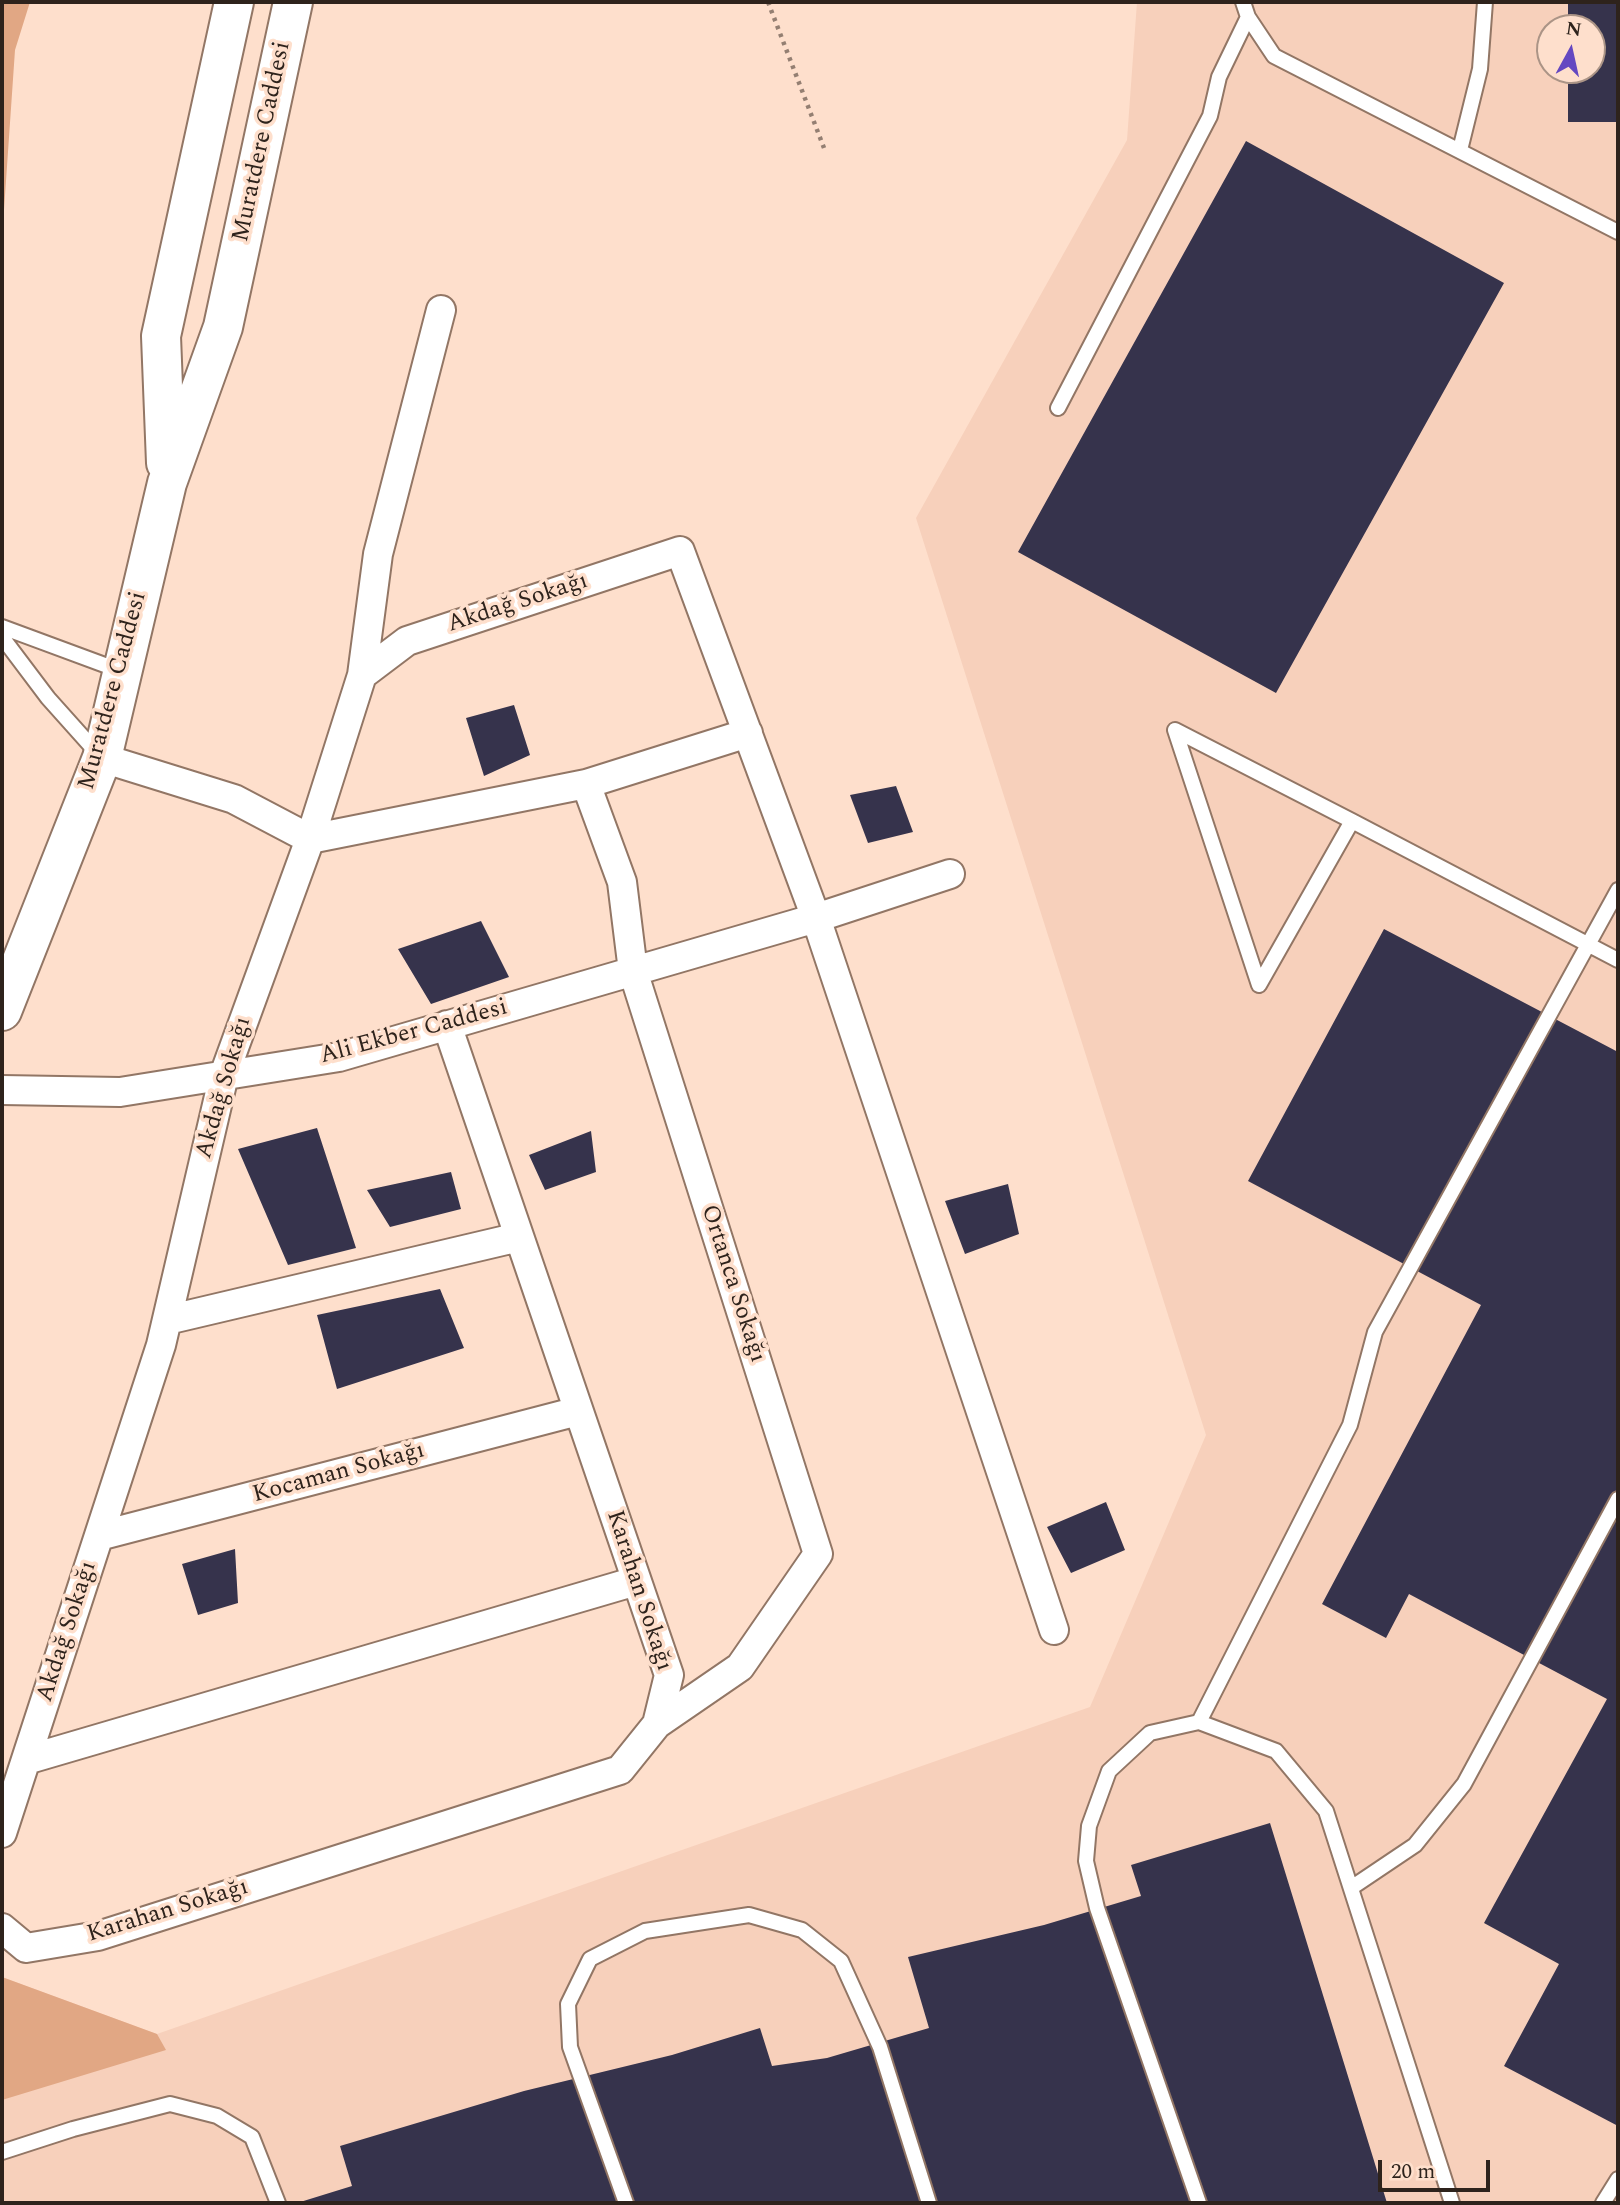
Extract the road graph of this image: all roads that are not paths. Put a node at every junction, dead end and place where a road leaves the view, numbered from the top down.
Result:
1 (234, 2) edge
2 (293, 2) edge
3 (1244, 2) edge
4 (1485, 2) edge
5 (1248, 17) junction
6 (1460, 150) junction
7 (1618, 232) edge
8 (441, 310) dead end
9 (1058, 408) dead end
10 (167, 483) junction
11 (2, 627) edge
12 (2, 637) edge
13 (122, 671) junction
14 (362, 675) junction
15 (748, 733) junction
16 (102, 758) junction
17 (586, 784) junction
18 (1352, 821) junction
19 (310, 839) junction
20 (950, 874) dead end
21 (1618, 890) edge
22 (816, 918) junction
23 (1590, 945) junction
24 (1618, 960) edge
25 (633, 971) junction
26 (2, 1012) edge
27 (447, 1025) junction
28 (224, 1075) junction
29 (2, 1090) edge
30 (519, 1237) junction
31 (167, 1320) junction
32 (578, 1411) junction
33 (1618, 1499) edge
34 (99, 1536) junction
35 (636, 1581) junction
36 (1054, 1630) dead end
37 (1199, 1721) junction
38 (657, 1724) junction
39 (26, 1760) junction
40 (2, 1833) edge
41 (1351, 1888) junction
42 (2, 1928) edge
43 (2, 2152) edge
44 (1618, 2179) edge
45 (278, 2203) edge
46 (626, 2203) edge
47 (929, 2203) edge
48 (1199, 2203) edge
49 (1452, 2203) edge
50 (1603, 2203) edge

1 - 10 main road, Muratdere Caddesi
2 - 10 main road, Muratdere Caddesi
3 - 5 lane
4 - 6 lane
5 - 6 lane
5 - 9 lane
6 - 7 lane
8 - 14 street
10 - 13 main road, Muratdere Caddesi
11 - 13 lane
12 - 16 lane
13 - 16 main road, Muratdere Caddesi
14 - 15 street, Akdağ Sokağı
14 - 19 street, Akdağ Sokağı
15 - 17 street
15 - 22 street
16 - 19 street
16 - 26 main road, Muratdere Caddesi
17 - 19 street
17 - 25 street, Ortanca Sokağı
18 - 18 lane
18 - 23 lane
19 - 28 street, Akdağ Sokağı
20 - 22 street, Ali Ekber Caddesi
21 - 23 lane
22 - 25 street, Ali Ekber Caddesi
22 - 36 street
23 - 24 lane
23 - 37 lane
25 - 27 street, Ali Ekber Caddesi
25 - 38 street, Ortanca Sokağı
27 - 28 street, Ali Ekber Caddesi
27 - 30 street, Karahan Sokağı
28 - 29 street, Ali Ekber Caddesi
28 - 31 street, Akdağ Sokağı
30 - 31 street
30 - 32 street, Karahan Sokağı
31 - 34 street, Akdağ Sokağı
32 - 34 street, Kocaman Sokağı
32 - 35 street, Karahan Sokağı
33 - 41 lane
34 - 39 street, Akdağ Sokağı
35 - 38 street, Karahan Sokağı
35 - 39 street
37 - 41 lane
37 - 48 lane
38 - 42 street, Karahan Sokağı
39 - 40 street, Akdağ Sokağı
41 - 49 lane
43 - 45 lane
44 - 50 lane
46 - 47 lane

